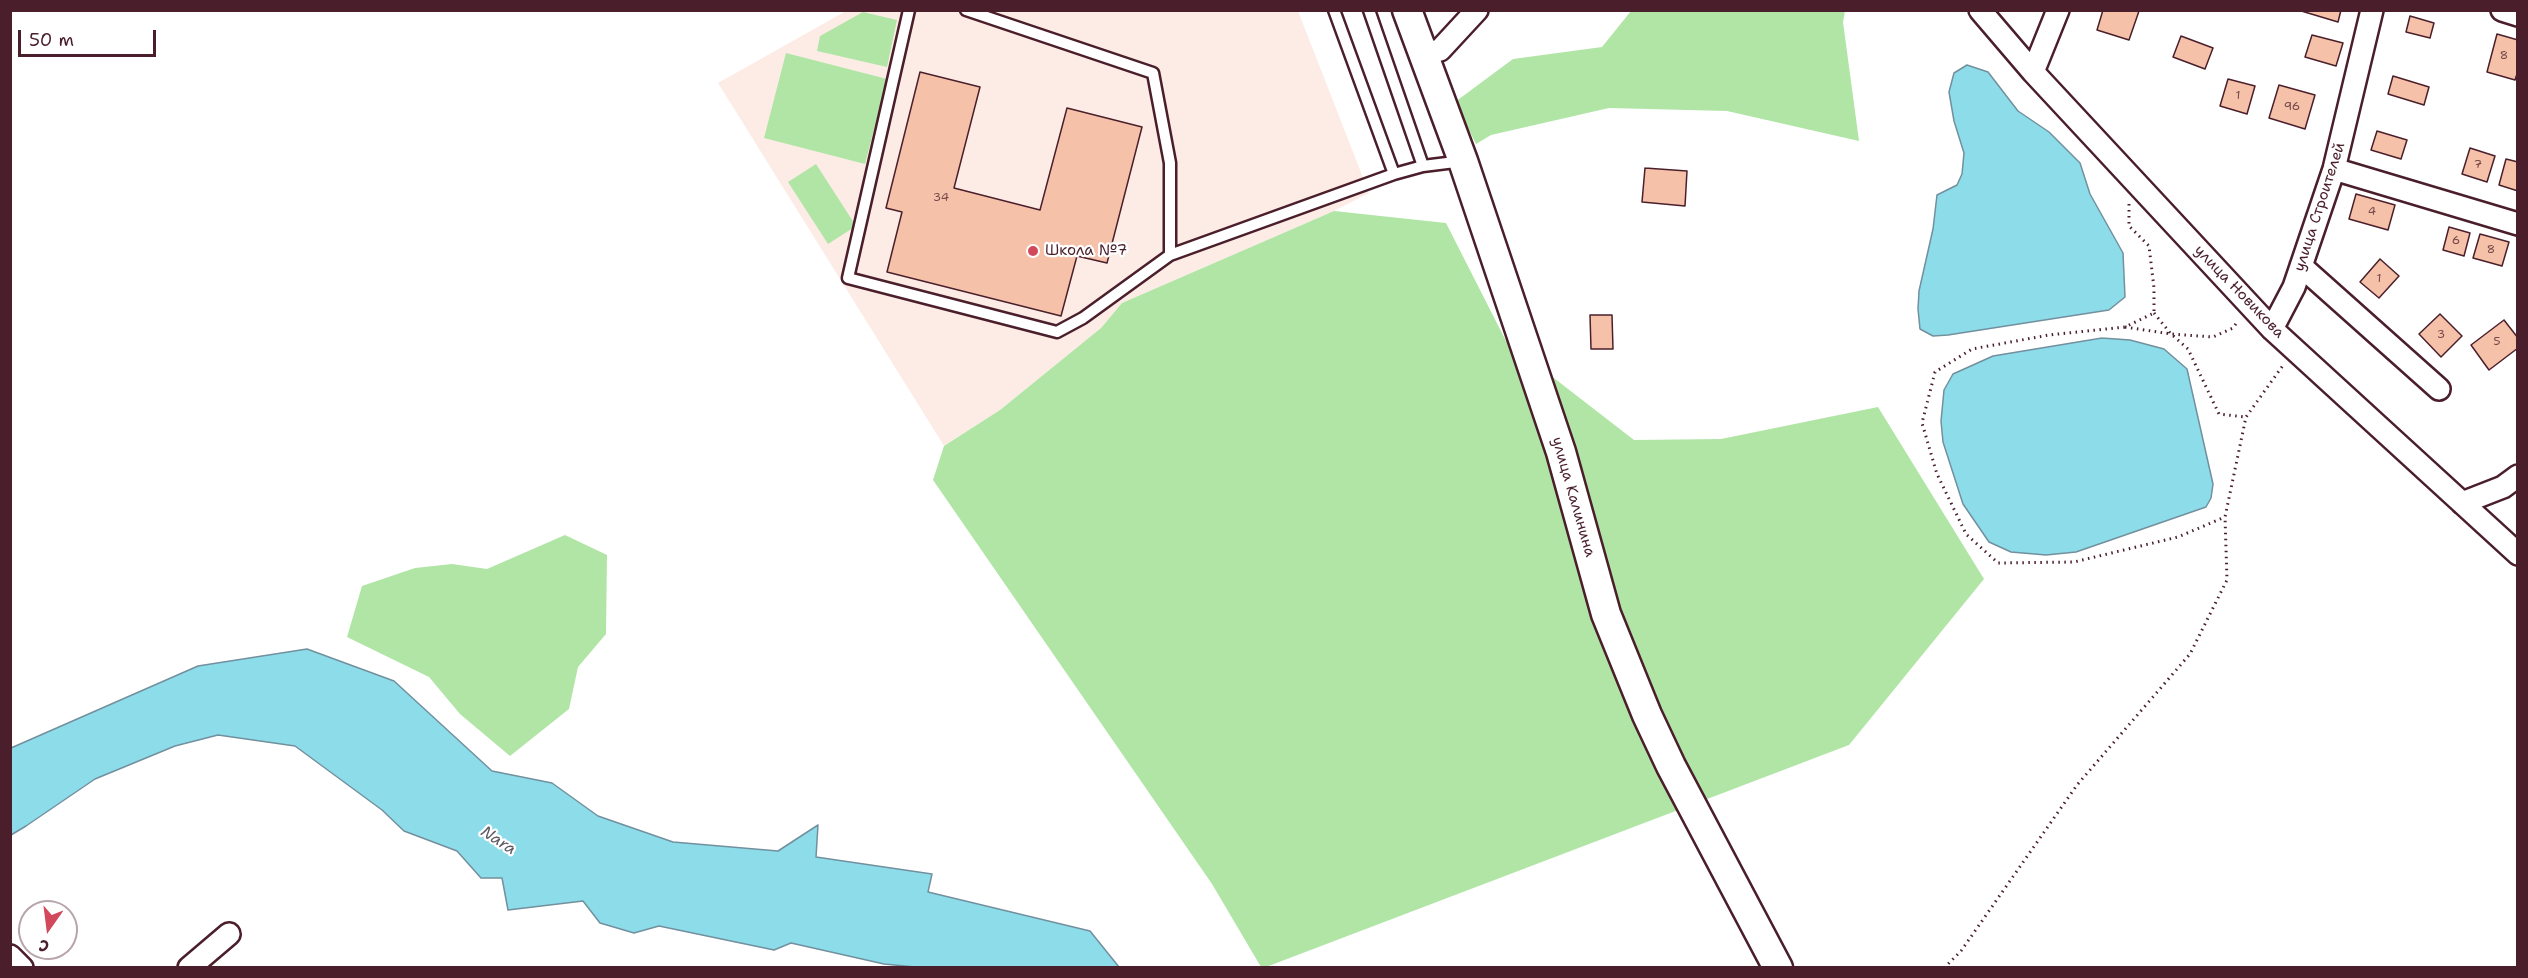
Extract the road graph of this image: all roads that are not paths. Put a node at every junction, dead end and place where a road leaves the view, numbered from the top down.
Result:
1 (909, 10) edge
2 (966, 10) edge
3 (1334, 10) edge
4 (1369, 10) edge
5 (1407, 10) edge
6 (1477, 10) edge
7 (1980, 10) edge
8 (2058, 10) edge
9 (2372, 10) edge
10 (2502, 10) edge
11 (2517, 15) edge
12 (1460, 19) edge
13 (1423, 54) junction
14 (2033, 72) junction
15 (1463, 161) junction
16 (1423, 166) junction
17 (2334, 169) junction
18 (1394, 174) junction
19 (2517, 224) edge
20 (1170, 255) junction
21 (2301, 266) junction
22 (2272, 329) junction
23 (2439, 389) dead end
24 (2517, 476) edge
25 (2462, 503) junction
26 (2517, 554) edge
27 (229, 934) dead end
28 (10, 956) edge
29 (22, 968) edge
30 (189, 968) edge
31 (1778, 968) edge

1 - 20 lane
2 - 20 lane
3 - 18 lane
4 - 16 lane
5 - 13 street, улица Калинина
6 - 12 street
7 - 14 street, улица Новикова
8 - 14 street
9 - 17 street, улица Строителей
10 - 11 street
12 - 13 street
13 - 15 street, улица Калинина
14 - 22 street, улица Новикова
15 - 16 lane
15 - 31 street, улица Калинина
16 - 18 lane
17 - 19 street
17 - 21 street, улица Строителей
18 - 20 lane
21 - 22 street, улица Строителей
21 - 23 street
22 - 25 street, улица Новикова
24 - 25 street
25 - 26 street, улица Новикова
27 - 30 street
28 - 29 street

